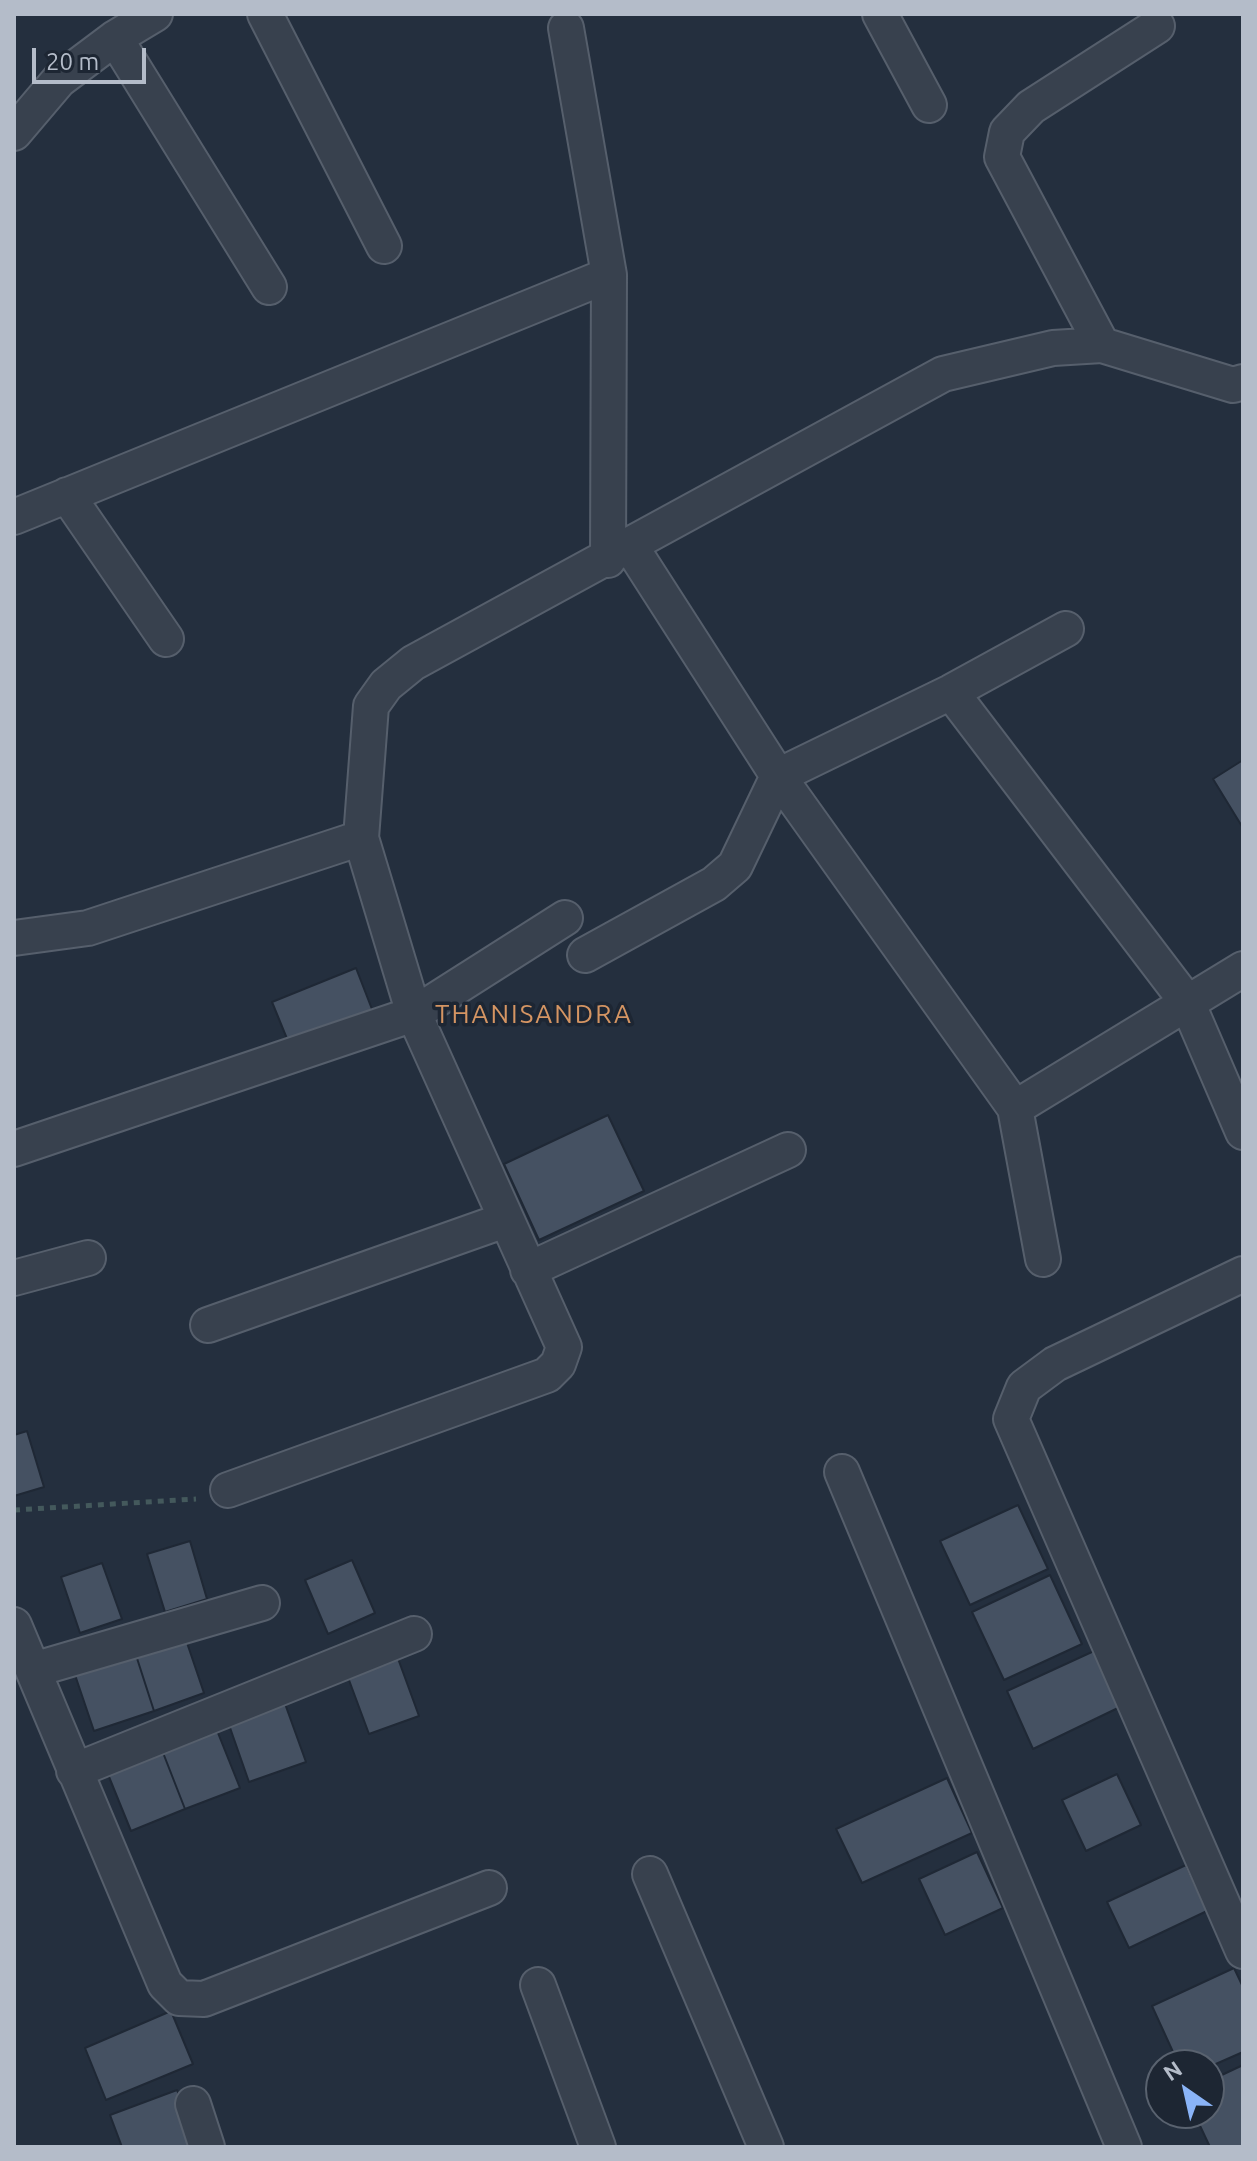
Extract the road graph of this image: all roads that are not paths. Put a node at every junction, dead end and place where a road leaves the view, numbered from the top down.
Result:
1 (155, 14) edge
2 (265, 14) edge
3 (880, 14) edge
4 (1162, 18) edge
5 (572, 19) edge
6 (115, 38) junction
7 (929, 105) dead end
8 (14, 133) edge
9 (384, 246) dead end
10 (609, 275) junction
11 (269, 287) dead end
12 (1102, 345) junction
13 (1243, 382) edge
14 (67, 495) junction
15 (14, 517) edge
16 (619, 553) junction
17 (1066, 629) dead end
18 (166, 639) dead end
19 (951, 692) junction
20 (778, 776) junction
21 (361, 838) junction
22 (565, 918) dead end
23 (14, 938) edge
24 (585, 955) dead end
25 (1243, 969) edge
26 (1187, 1002) junction
27 (414, 1014) junction
28 (1015, 1108) junction
29 (1243, 1132) edge
30 (14, 1149) edge
31 (788, 1150) dead end
32 (505, 1220) junction
33 (88, 1258) dead end
34 (1043, 1259) dead end
35 (528, 1270) junction
36 (1243, 1274) edge
37 (14, 1278) edge
38 (208, 1325) dead end
39 (842, 1472) dead end
40 (228, 1490) road end
41 (262, 1603) dead end
42 (14, 1625) edge
43 (414, 1634) dead end
44 (33, 1670) junction
45 (74, 1771) junction
46 (650, 1874) dead end
47 (489, 1888) dead end
48 (1243, 1951) edge
49 (538, 1985) dead end
50 (193, 2104) dead end
51 (207, 2147) edge
52 (598, 2147) edge
53 (766, 2147) edge
54 (1124, 2147) edge

1 - 6 street
2 - 9 street
3 - 7 street
4 - 12 street
5 - 10 street
6 - 8 street
6 - 11 street
10 - 14 street
10 - 16 street
12 - 13 street
12 - 16 street
14 - 15 street
14 - 18 street
16 - 20 street
16 - 21 street
17 - 19 street
19 - 20 street
19 - 26 street
20 - 24 street
20 - 28 street
21 - 23 street
21 - 27 street
22 - 27 street
25 - 26 street
26 - 28 street
26 - 29 street
27 - 30 street
27 - 32 street
28 - 34 street
31 - 35 street
32 - 35 street
32 - 38 street
33 - 37 street
35 - 40 street
36 - 48 street
39 - 54 street
41 - 44 street
42 - 44 street
43 - 45 street
44 - 45 street
45 - 47 street
46 - 53 street
49 - 52 street
50 - 51 street

